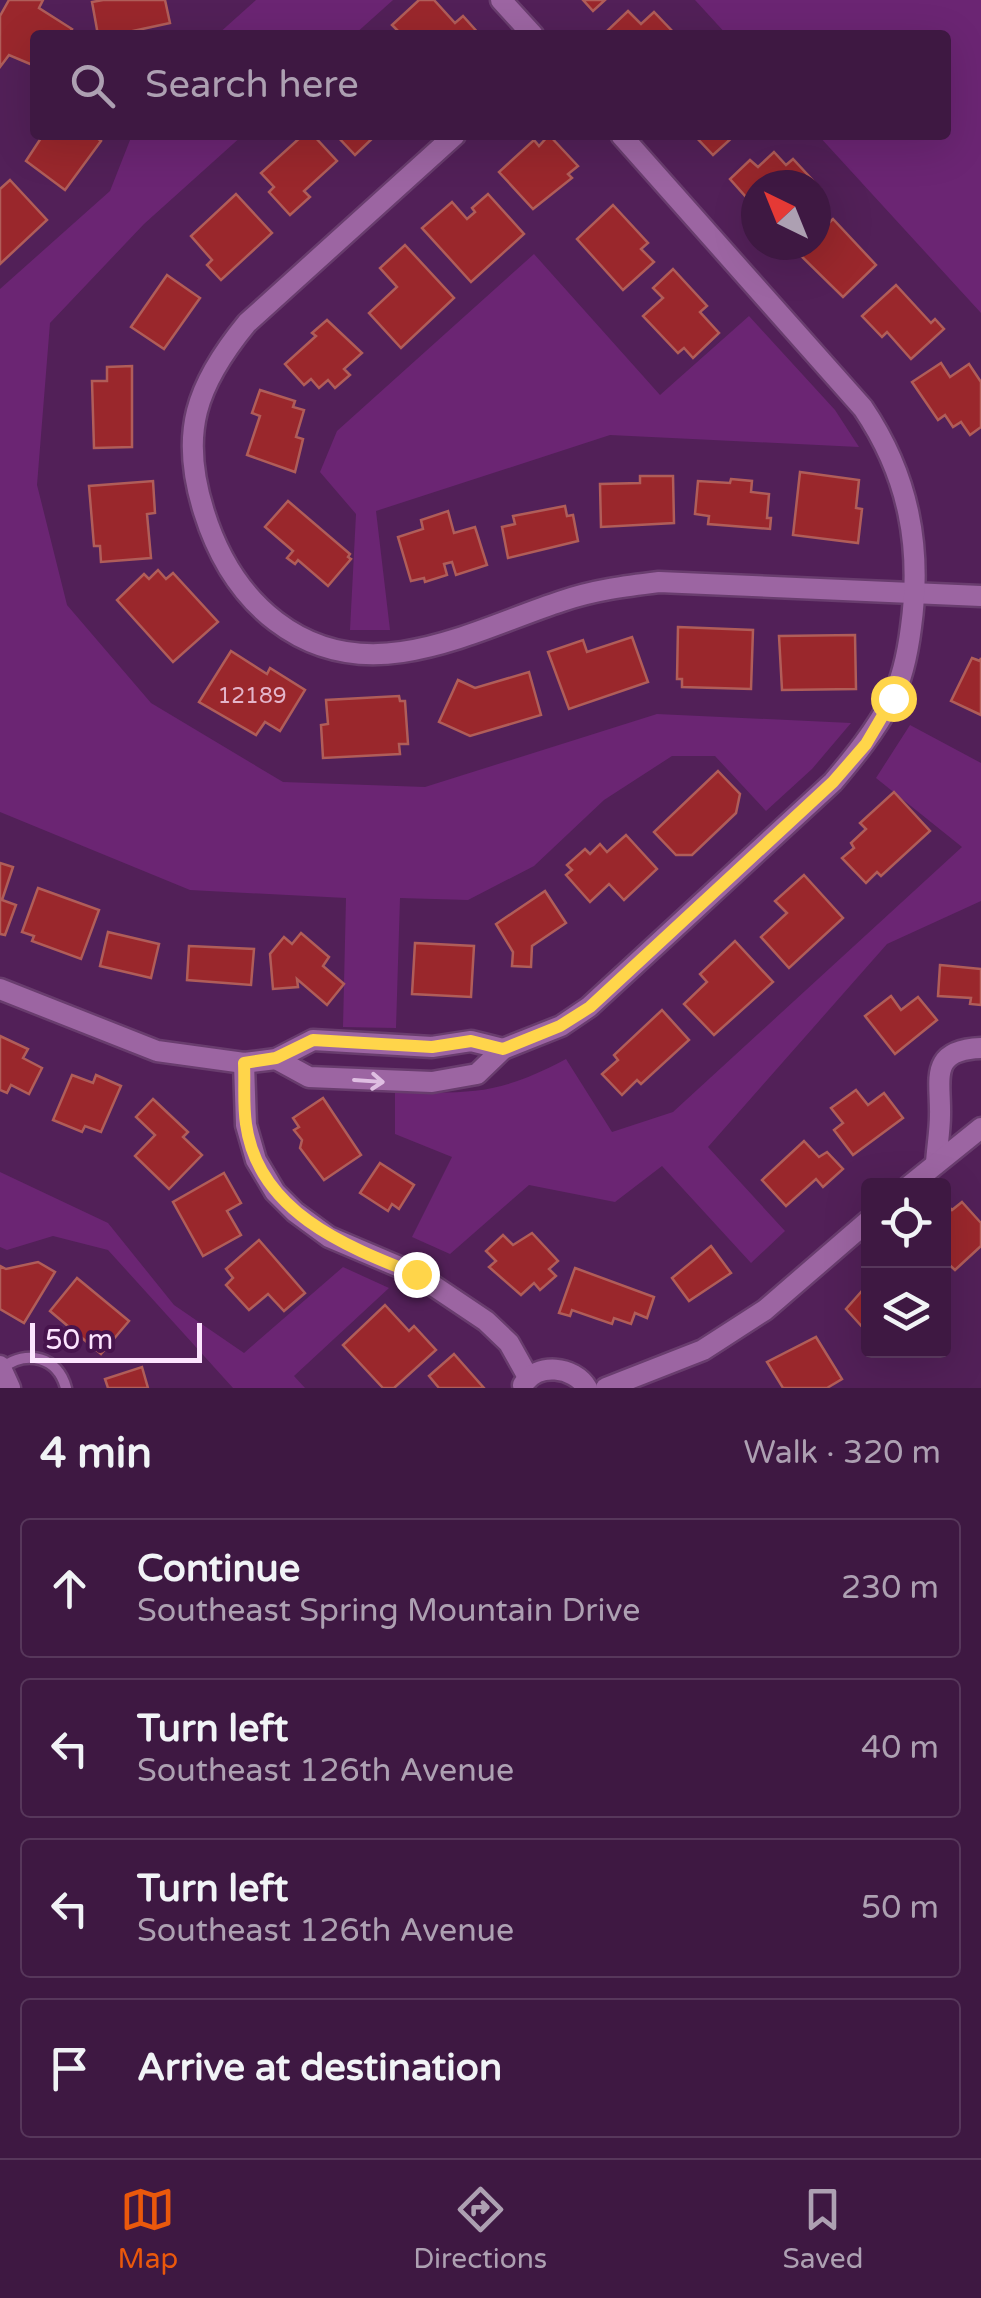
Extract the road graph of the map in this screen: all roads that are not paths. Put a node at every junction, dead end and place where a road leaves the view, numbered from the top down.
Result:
1 (501, 0) edge
2 (528, 30) edge
3 (449, 140) edge
4 (625, 140) edge
5 (916, 592) junction
6 (981, 596) edge
7 (0, 989) edge
8 (981, 1048) edge
9 (503, 1049) junction
10 (276, 1058) junction
11 (244, 1063) junction
12 (981, 1128) edge
13 (936, 1163) junction
14 (918, 1178) edge
15 (861, 1227) edge
16 (4, 1374) edge
17 (524, 1382) edge
18 (66, 1388) edge
19 (587, 1388) edge
20 (606, 1388) edge

1 - 2 street
3 - 5 street
4 - 5 street
5 - 6 street
5 - 9 street
7 - 11 street
8 - 13 street
9 - 10 street
10 -> 9 street
10 - 11 street
11 - 17 street
12 - 13 street
13 - 14 street
15 - 20 street
16 - 18 lane
17 - 19 street

